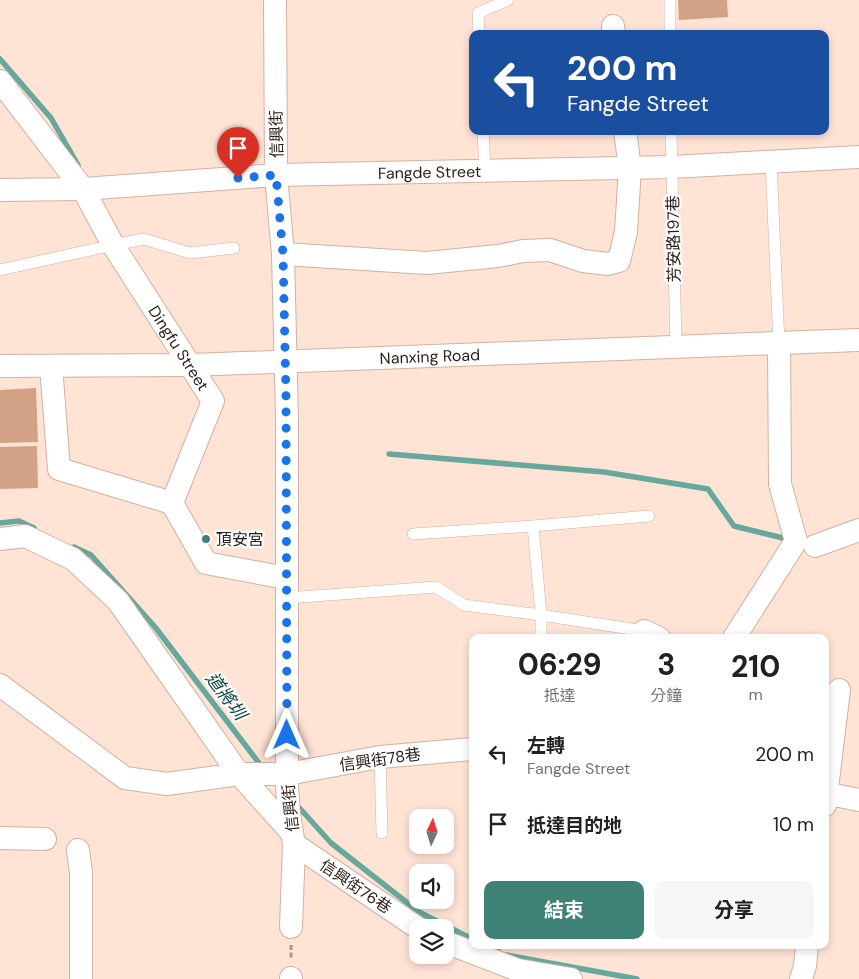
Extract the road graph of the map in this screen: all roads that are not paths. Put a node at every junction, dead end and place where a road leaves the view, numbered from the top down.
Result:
1 (275, 0) edge
2 (508, 0) edge
3 (670, 0) edge
4 (479, 30) edge
5 (670, 30) edge
6 (0, 81) edge
7 (483, 135) edge
8 (626, 135) edge
9 (672, 135) edge
10 (859, 157) edge
11 (771, 162) junction
12 (672, 167) junction
13 (630, 168) junction
14 (485, 171) junction
15 (276, 175) junction
16 (83, 189) junction
17 (0, 190) edge
18 (113, 245) junction
19 (234, 248) dead end
20 (283, 254) junction
21 (0, 270) edge
22 (859, 340) edge
23 (779, 344) junction
24 (676, 346) junction
25 (285, 361) junction
26 (191, 365) junction
27 (0, 366) edge
28 (51, 366) junction
29 (172, 503) junction
30 (649, 516) dead end
31 (533, 526) junction
32 (859, 530) edge
33 (412, 534) dead end
34 (0, 538) edge
35 (815, 546) dead end
36 (286, 588) junction
37 (541, 615) junction
38 (541, 634) edge
39 (651, 634) edge
40 (737, 634) edge
41 (0, 685) edge
42 (839, 690) dead end
43 (469, 749) edge
44 (380, 757) junction
45 (829, 772) edge
46 (270, 776) junction
47 (829, 797) edge
48 (859, 800) edge
49 (292, 831) junction
50 (382, 834) dead end
51 (0, 838) edge
52 (45, 839) dead end
53 (78, 850) dead end
54 (409, 921) edge
55 (291, 927) road end
56 (454, 946) edge
57 (807, 949) edge
58 (518, 975) edge
59 (81, 979) edge
60 (572, 979) edge
61 (801, 979) edge

1 - 15 street, 信興街
2 - 4 lane
3 - 5 lane
6 - 16 street, Dingfu Street
7 - 14 lane
8 - 13 street
9 - 12 lane, 芳安路197巷
10 - 11 street, Fangde Street
11 - 12 street, Fangde Street
11 - 23 lane
12 - 13 street, Fangde Street
12 - 24 lane, 芳安路197巷
13 - 14 street, Fangde Street
13 - 20 street
14 - 15 street, Fangde Street
15 - 16 street, Fangde Street
15 - 20 street, 信興街
16 - 17 street, Fangde Street
16 - 18 street, Dingfu Street
18 - 19 lane
18 - 21 lane
18 - 26 street, Dingfu Street
20 - 25 street, 信興街
22 - 23 street, Nanxing Road
23 - 24 street, Nanxing Road
23 - 40 street
24 - 25 street, Nanxing Road
25 - 26 street, Nanxing Road
25 - 36 street, 信興街
26 - 28 street, Nanxing Road
26 - 29 street, Dingfu Street
27 - 28 street, Nanxing Road
28 - 29 street
29 - 36 street
30 - 31 lane
31 - 33 lane
31 - 37 lane
32 - 35 street
34 - 46 street, 信興街76巷
36 - 37 lane
36 - 46 street, 信興街
37 - 38 lane
37 - 39 lane
41 - 46 street, 信興街78巷
42 - 45 street
43 - 44 street, 信興街78巷
44 - 46 street, 信興街78巷
44 - 50 lane
46 - 49 street, 信興街
46 - 49 street, 信興街76巷
47 - 48 street
49 - 54 street, 信興街76巷
49 - 55 street, 信興街
51 - 52 street
53 - 59 street
56 - 58 street
57 - 61 street
58 - 60 street

